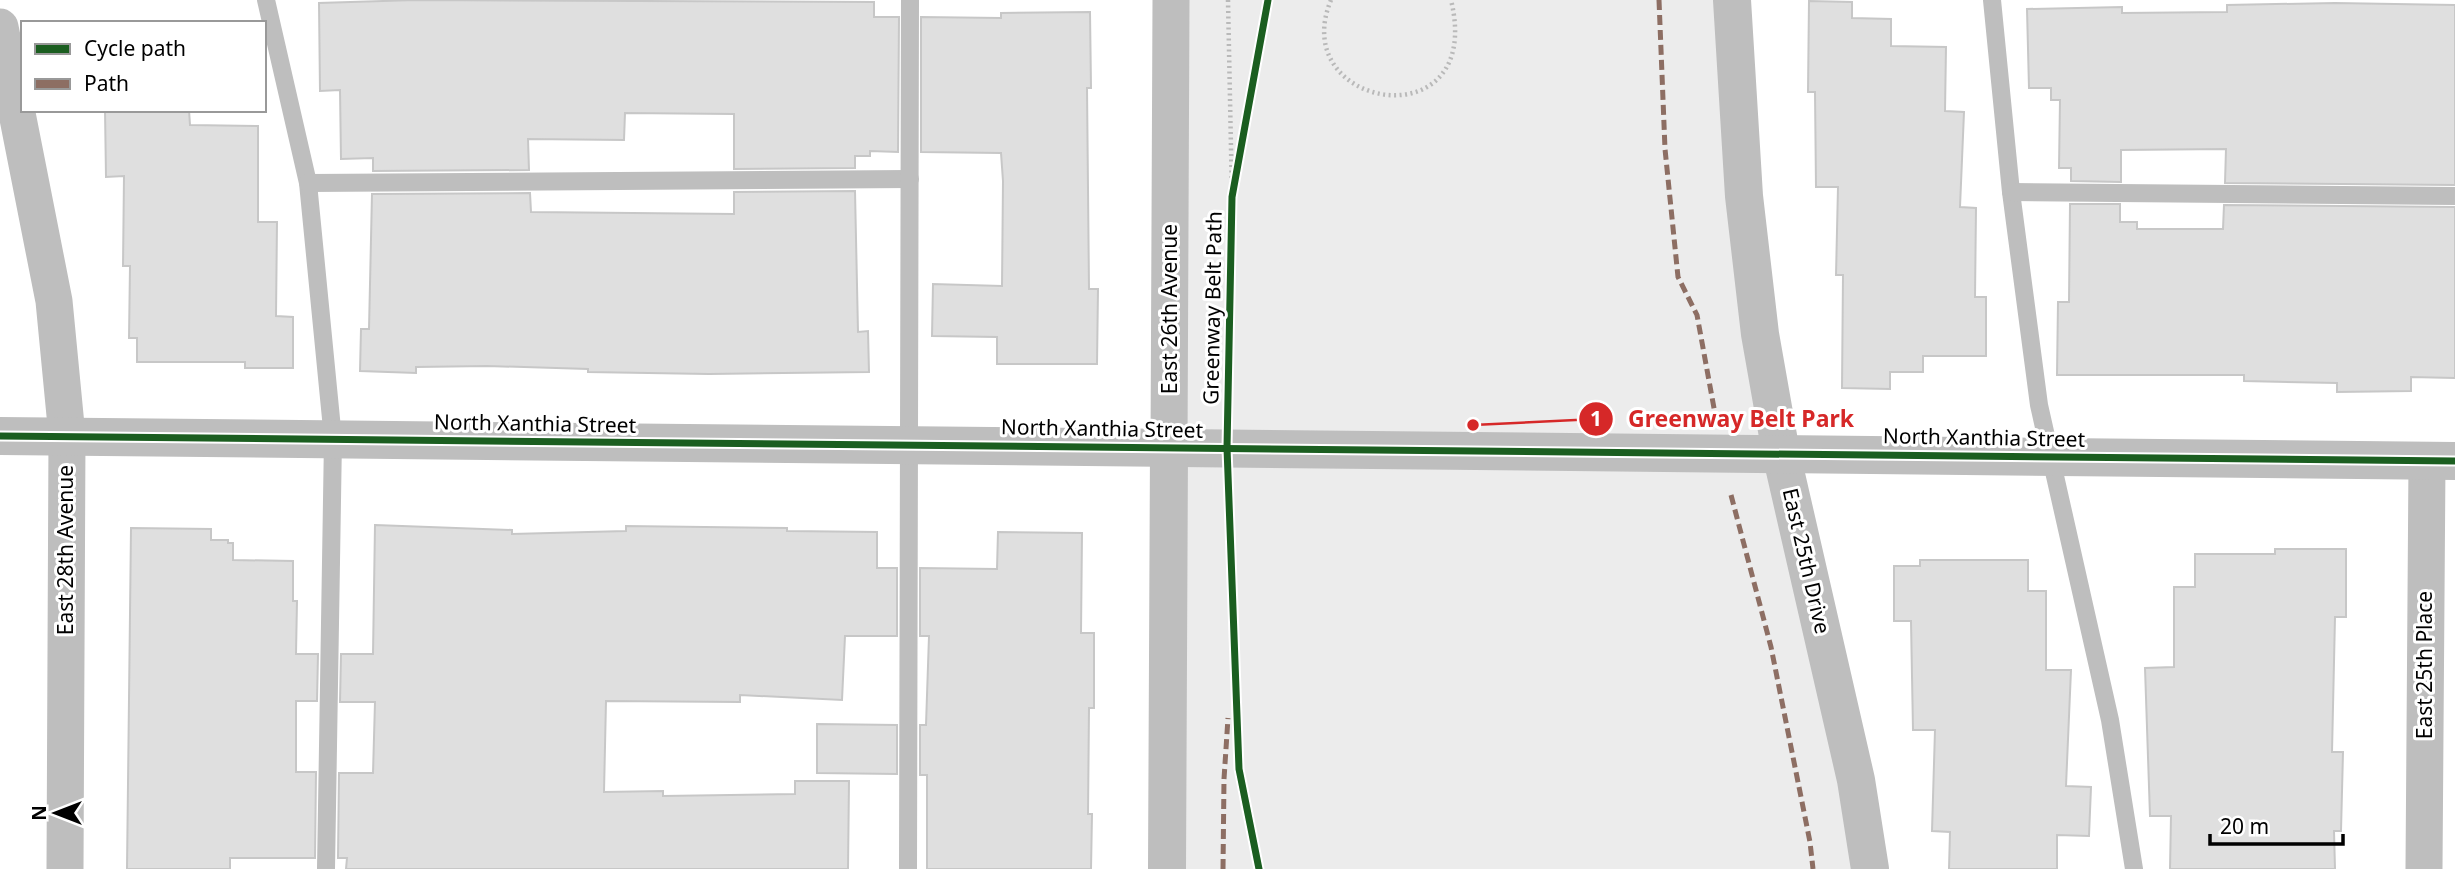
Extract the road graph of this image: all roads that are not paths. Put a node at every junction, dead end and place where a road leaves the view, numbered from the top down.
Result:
1 (266, 0) edge
2 (911, 0) edge
3 (1171, 0) edge
4 (1732, 0) edge
5 (1992, 0) edge
6 (0, 27) edge
7 (911, 179) junction
8 (308, 183) junction
9 (2011, 192) junction
10 (2455, 196) edge
11 (0, 436) edge
12 (66, 436) junction
13 (333, 439) junction
14 (908, 445) junction
15 (1169, 448) junction
16 (1781, 453) junction
17 (2050, 456) junction
18 (2441, 461) edge
19 (65, 869) edge
20 (326, 869) edge
21 (908, 869) edge
22 (1167, 869) edge
23 (1870, 869) edge
24 (2134, 869) edge
25 (2424, 869) edge

1 - 8 lane
2 - 7 lane
3 - 15 street, East 26th Avenue
4 - 16 street, East 25th Drive
5 - 9 lane
6 - 12 street, East 28th Avenue
7 - 8 lane
7 - 14 lane
8 - 13 lane
9 - 10 lane
9 - 17 lane
11 - 12 street, North Xanthia Street
12 - 13 street, North Xanthia Street
12 - 19 street, East 28th Avenue
13 - 14 street, North Xanthia Street
13 - 20 lane
14 - 15 street, North Xanthia Street
14 - 21 lane
15 - 16 street, North Xanthia Street
15 - 22 street, East 26th Avenue
16 - 17 street, North Xanthia Street
16 - 23 street, East 25th Drive
17 - 18 street, North Xanthia Street
17 - 24 lane
18 - 25 street, East 25th Place

